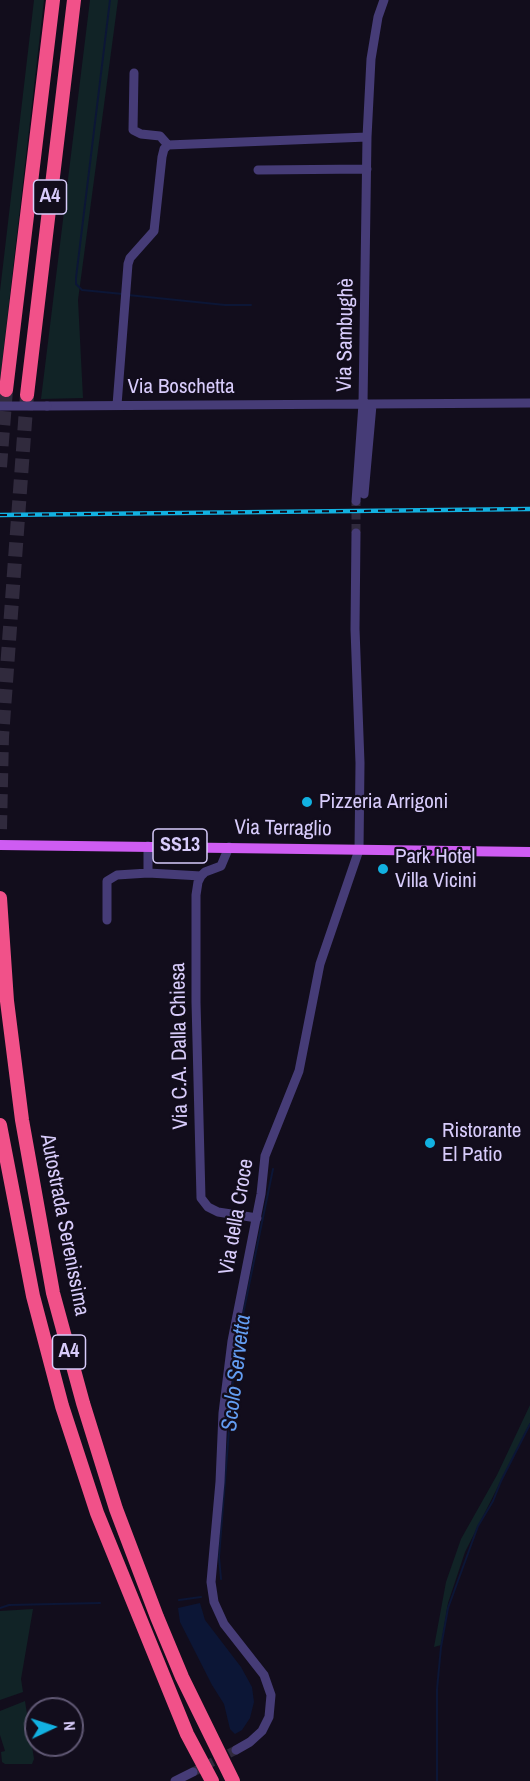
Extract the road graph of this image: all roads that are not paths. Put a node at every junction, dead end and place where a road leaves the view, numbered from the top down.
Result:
1 (53, 0) edge
2 (74, 0) edge
3 (384, 0) edge
4 (134, 73) dead end
5 (367, 137) junction
6 (168, 145) junction
7 (367, 169) junction
8 (258, 170) dead end
9 (6, 390) dead end
10 (27, 395) tunnel mouth
11 (530, 403) edge
12 (367, 404) junction
13 (117, 405) junction
14 (0, 406) edge
15 (364, 494) tunnel mouth
16 (356, 501) tunnel mouth
17 (356, 532) tunnel mouth
18 (0, 845) edge
19 (148, 846) junction
20 (229, 847) junction
21 (359, 850) junction
22 (530, 852) edge
23 (147, 873) junction
24 (201, 876) junction
25 (0, 898) edge
26 (107, 920) dead end
27 (0, 1125) edge
28 (257, 1218) junction
29 (236, 1750) tunnel mouth
30 (193, 1772) tunnel mouth
31 (175, 1781) edge
32 (212, 1781) edge
33 (232, 1781) edge

1 - 9 highway, A4
2 - 10 highway, A4
3 - 5 street, Via Sambughè
4 - 6 street
5 - 6 street
5 - 7 street, Via Sambughè
6 - 13 street
7 - 8 street
7 - 12 street, Via Sambughè
11 - 12 street, Via Boschetta
12 - 13 street, Via Boschetta
12 - 15 street, Via Sambughè
12 - 16 street, Via Sambughè
13 - 14 street, Via Boschetta, bridge
17 - 21 street
18 - 19 main road, Via Terraglio / SS13
19 - 20 main road, Via Terraglio / SS13
19 - 23 street
20 - 21 main road, Via Terraglio / SS13
20 - 24 street
21 - 22 main road, Via Terraglio / SS13
21 - 28 street, Via della Croce
23 - 24 street
23 - 26 street
24 - 28 street, Via C.A. Dalla Chiesa
25 - 33 highway, Autostrada Serenissima / A4
27 - 32 highway, Autostrada Serenissima / A4
28 - 29 street, Via della Croce
30 - 31 street

